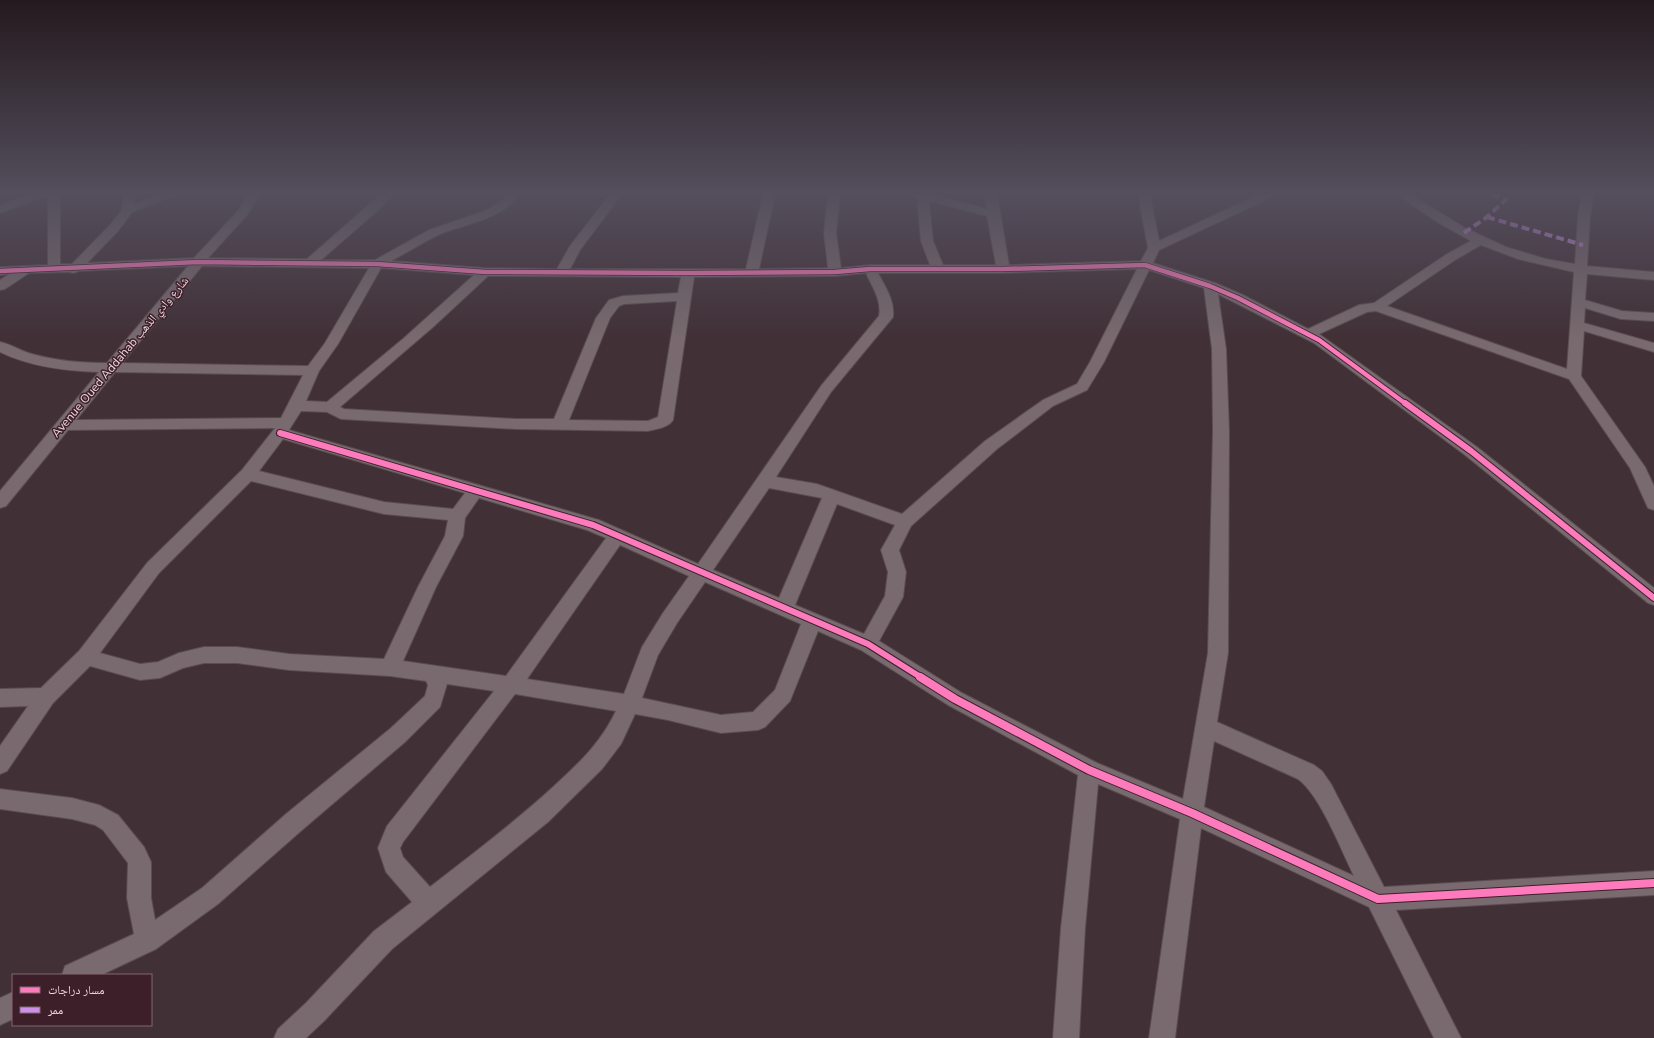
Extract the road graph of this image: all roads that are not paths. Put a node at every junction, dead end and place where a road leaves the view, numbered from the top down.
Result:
1 (53, 242) edge
2 (100, 242) edge
3 (216, 242) edge
4 (332, 242) edge
5 (416, 242) edge
6 (579, 242) edge
7 (758, 242) edge
8 (831, 242) edge
9 (929, 242) edge
10 (998, 242) edge
11 (1153, 242) edge
12 (1166, 242) edge
13 (1477, 242) edge
14 (1484, 242) edge
15 (1583, 242) edge
16 (1154, 248) junction
17 (198, 262) junction
18 (310, 263) junction
19 (377, 264) junction
20 (1145, 265) junction
21 (54, 269) junction
22 (74, 269) junction
23 (870, 269) junction
24 (938, 269) junction
25 (1003, 269) junction
26 (26, 270) junction
27 (1582, 270) junction
28 (0, 271) edge
29 (485, 272) junction
30 (562, 272) junction
31 (752, 272) junction
32 (835, 272) junction
33 (688, 273) junction
34 (1654, 276) edge
35 (0, 286) edge
36 (1210, 286) junction
37 (684, 297) junction
38 (1579, 302) junction
39 (1377, 307) junction
40 (1654, 317) edge
41 (1577, 325) junction
42 (1309, 334) junction
43 (1654, 348) edge
44 (3, 352) edge
45 (111, 369) junction
46 (312, 371) junction
47 (1574, 376) junction
48 (296, 406) junction
49 (330, 407) junction
50 (560, 424) junction
51 (63, 426) junction
52 (283, 428) junction
53 (248, 474) junction
54 (766, 481) junction
55 (476, 490) junction
56 (2, 495) edge
57 (832, 495) junction
58 (1654, 504) edge
59 (457, 517) junction
60 (905, 522) junction
61 (617, 536) junction
62 (700, 573) junction
63 (1654, 598) edge
64 (784, 609) junction
65 (812, 621) junction
66 (868, 644) junction
67 (86, 657) junction
68 (390, 668) junction
69 (434, 673) junction
70 (511, 685) junction
71 (46, 697) junction
72 (0, 698) edge
73 (630, 704) junction
74 (1206, 727) junction
75 (0, 764) edge
76 (1089, 770) junction
77 (0, 799) edge
78 (1192, 813) junction
79 (1654, 882) edge
80 (1378, 899) junction
81 (429, 904) junction
82 (147, 940) junction
83 (76, 974) edge
84 (12, 1006) edge
85 (0, 1012) edge
86 (287, 1038) edge
87 (1066, 1038) edge
88 (1162, 1038) edge
89 (1448, 1038) edge

1 - 21 street
2 - 22 street
3 - 17 street, Avenue Oued Addahab شارع وادي الذهب
4 - 18 street
5 - 19 street
6 - 30 street
7 - 31 street
8 - 32 street
9 - 24 street
10 - 25 street
11 - 16 street
12 - 16 street
13 - 39 street
14 - 27 street
15 - 27 street
16 - 20 street
17 - 18 street
17 - 22 street
17 - 45 street, Avenue Oued Addahab شارع وادي الذهب
18 - 19 street
19 - 29 street
19 - 46 street
20 - 25 street
20 - 36 street
20 - 60 street
21 - 22 street
21 - 26 street
23 - 24 street
23 - 32 street
23 - 54 street
24 - 25 street
26 - 28 street
26 - 35 street
27 - 34 street
27 - 38 street
29 - 30 street
29 - 49 street
30 - 33 street
31 - 32 street
31 - 33 street
33 - 37 street
36 - 42 street
36 - 74 street
37 - 50 street
37 - 50 street
38 - 40 street
38 - 41 street
39 - 42 street
39 - 47 street
41 - 43 street
41 - 47 street
42 - 63 street
44 - 45 street
45 - 46 street
45 - 51 street, Avenue Oued Addahab شارع وادي الذهب
46 - 48 street
47 - 58 street
48 - 49 street
48 - 52 street
49 - 50 street
51 - 52 street
51 - 56 street, Avenue Oued Addahab شارع وادي الذهب
52 - 53 street
52 - 55 street
53 - 59 street
53 - 67 street
54 - 57 street
54 - 62 street
55 - 59 street
55 - 61 street
57 - 60 street
57 - 64 street
59 - 68 street
60 - 66 street
61 - 62 street
61 - 70 street
62 - 64 street
62 - 73 street
64 - 65 street
65 - 66 street
65 - 73 street
66 - 76 street
67 - 68 street
67 - 71 street
68 - 69 street
69 - 70 street
69 - 82 street
70 - 73 street
70 - 81 street
71 - 72 street
71 - 75 street
73 - 81 street
74 - 78 street
74 - 80 street
76 - 78 street
76 - 87 street
77 - 82 street
78 - 80 street
78 - 88 street
79 - 80 street
80 - 89 street
81 - 86 street
82 - 83 street
84 - 85 street

